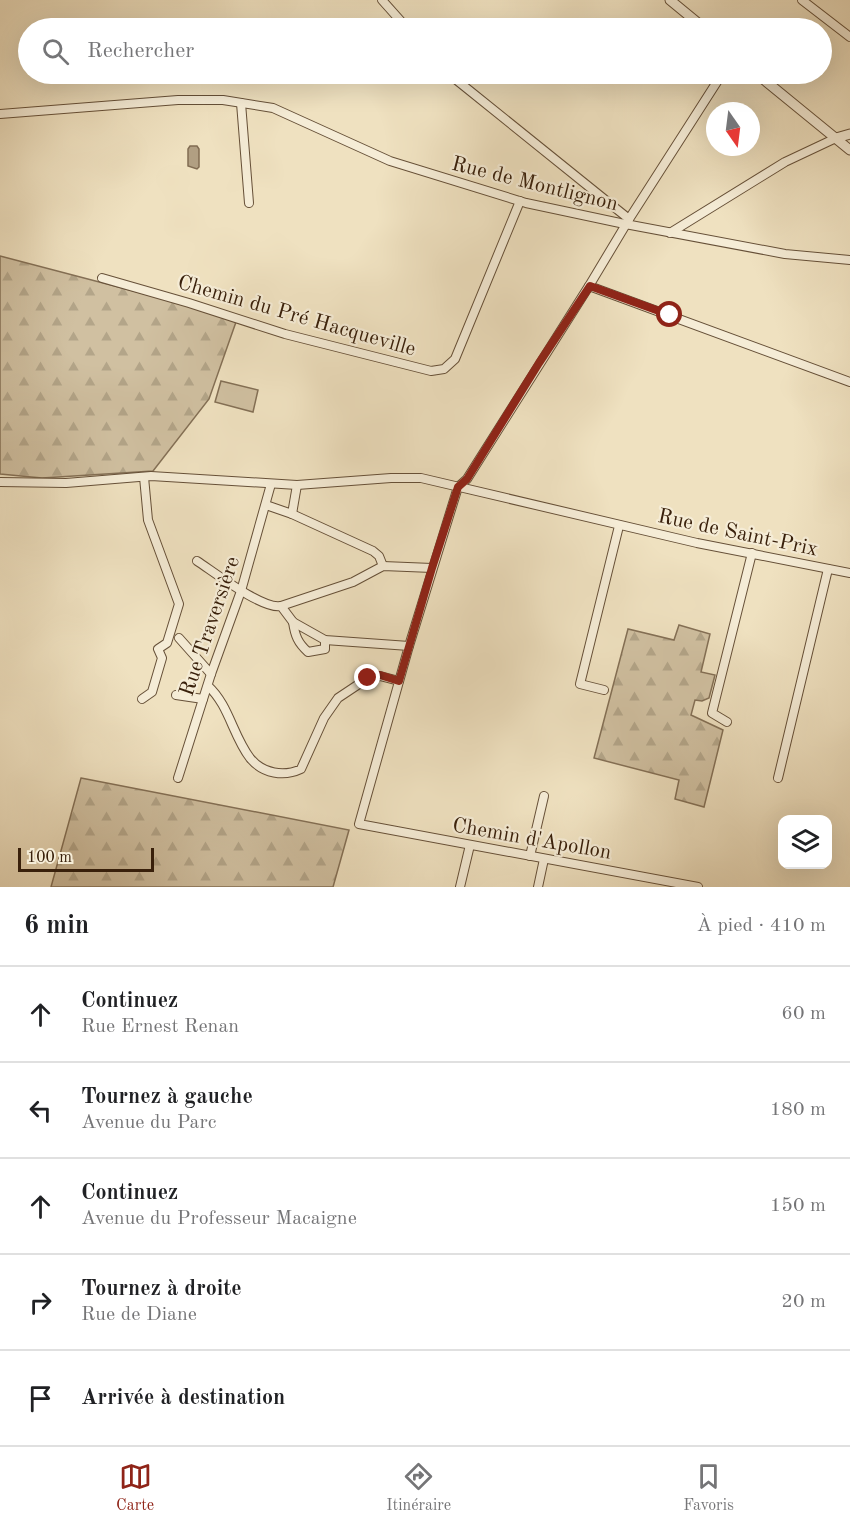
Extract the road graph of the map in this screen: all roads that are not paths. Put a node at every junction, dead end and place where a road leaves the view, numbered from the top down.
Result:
1 (382, 0) edge
2 (670, 0) edge
3 (802, 0) edge
4 (398, 18) edge
5 (692, 18) edge
6 (825, 18) edge
7 (832, 23) edge
8 (850, 37) edge
9 (460, 84) edge
10 (716, 84) edge
11 (769, 84) edge
12 (241, 103) junction
13 (0, 114) edge
14 (850, 134) edge
15 (836, 138) junction
16 (850, 150) edge
17 (520, 201) junction
18 (249, 203) dead end
19 (628, 222) junction
20 (670, 233) junction
21 (850, 260) edge
22 (102, 278) dead end
23 (590, 286) junction
24 (850, 382) edge
25 (144, 477) junction
26 (0, 482) edge
27 (271, 484) junction
28 (297, 485) junction
29 (458, 487) junction
30 (266, 505) junction
31 (292, 514) junction
32 (619, 526) junction
33 (752, 554) junction
34 (197, 561) dead end
35 (383, 566) junction
36 (432, 568) junction
37 (828, 569) junction
38 (850, 573) edge
39 (242, 591) junction
40 (281, 606) junction
41 (293, 622) junction
42 (179, 638) dead end
43 (325, 640) junction
44 (409, 646) junction
45 (211, 674) junction
46 (399, 681) junction
47 (208, 686) junction
48 (604, 690) dead end
49 (176, 695) dead end
50 (142, 699) dead end
51 (203, 699) junction
52 (727, 722) dead end
53 (178, 778) dead end
54 (778, 778) dead end
55 (544, 796) dead end
56 (470, 844) junction
57 (530, 856) junction
58 (544, 859) junction
59 (685, 886) edge
60 (460, 887) edge
61 (538, 887) edge
62 (698, 887) edge

1 - 4 street
2 - 5 street
3 - 6 street
7 - 8 street
9 - 19 street
10 - 19 street
11 - 15 street
12 - 13 street, Rue de Montlignon
12 - 17 street, Rue de Montlignon
12 - 18 street
14 - 15 street
15 - 16 street
15 - 20 street
17 - 19 street, Rue de Montlignon
17 - 22 street, Chemin du Pré Hacqueville
19 - 20 street, Rue de Montlignon
19 - 23 street
20 - 21 street, Rue de Montlignon
23 - 24 street
23 - 29 street
25 - 26 street, Rue de Saint-Prix
25 - 27 street, Rue de Saint-Prix
25 - 50 street
27 - 28 street, Rue de Saint-Prix
27 - 30 street, Rue Traversière
28 - 29 street, Rue de Saint-Prix
28 - 31 street
29 - 32 street, Rue de Saint-Prix
29 - 36 street
30 - 31 street
30 - 39 street, Rue Traversière
31 - 35 street
32 - 33 street, Rue de Saint-Prix
32 - 48 street
33 - 37 street, Rue de Saint-Prix
33 - 52 street
34 - 39 street
35 - 36 street
35 - 40 street
36 - 44 street
37 - 38 street, Rue de Saint-Prix
37 - 54 street
39 - 40 street
39 - 45 street, Rue Traversière
40 - 41 street
41 - 43 street
41 - 43 street
42 - 45 street
43 - 44 street
44 - 46 street
45 - 47 street, Rue Traversière
46 - 47 street
46 - 56 street, Chemin d'Apollon
47 - 51 street, Rue Traversière
49 - 51 street
51 - 53 street, Rue Traversière
55 - 57 street
56 - 57 street, Chemin d'Apollon
56 - 60 street
57 - 58 street, Chemin d'Apollon
58 - 59 street, Chemin d'Apollon
58 - 61 street
59 - 62 street, Chemin d'Apollon

